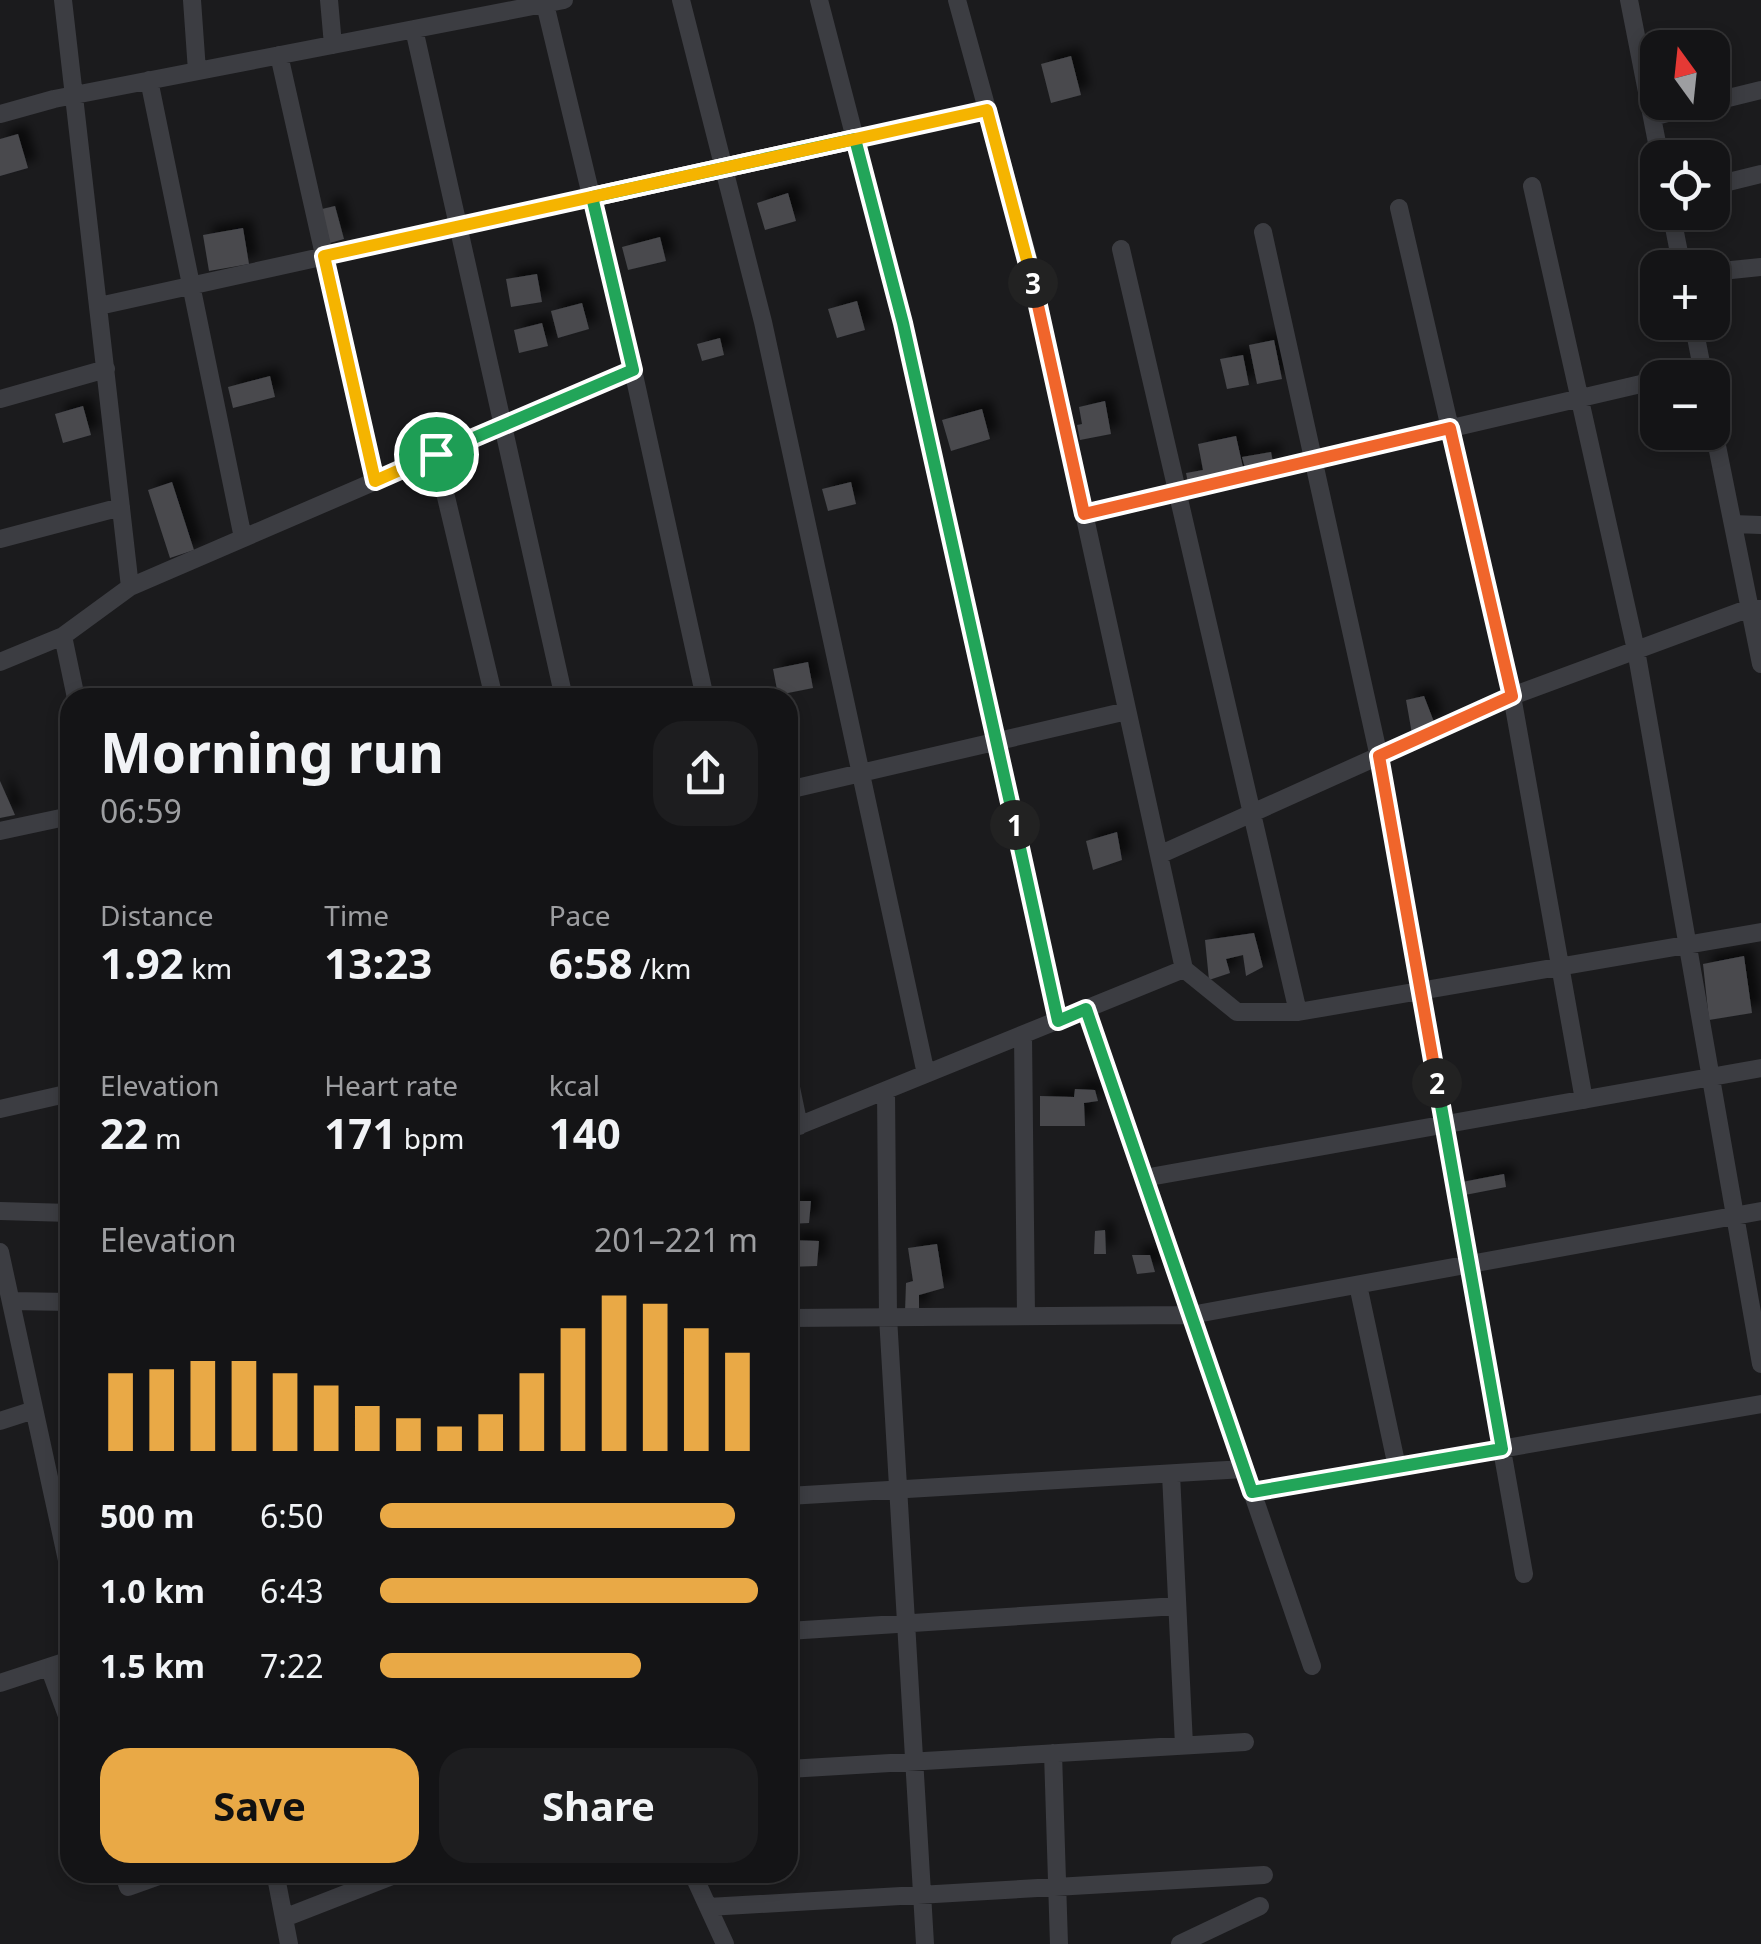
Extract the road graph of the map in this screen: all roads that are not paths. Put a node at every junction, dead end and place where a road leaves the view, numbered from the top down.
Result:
1 (63, 0) edge
2 (192, 0) edge
3 (329, 0) edge
4 (564, 0) edge
5 (681, 0) edge
6 (819, 0) edge
7 (956, 0) edge
8 (1629, 0) edge
9 (545, 4) junction
10 (414, 29) junction
11 (333, 45) junction
12 (279, 55) junction
13 (1640, 56) edge
14 (197, 71) junction
15 (148, 80) junction
16 (1761, 90) edge
17 (74, 95) junction
18 (1730, 97) edge
19 (987, 110) junction
20 (0, 114) edge
21 (855, 139) junction
22 (724, 168) junction
23 (1761, 174) edge
24 (1730, 182) edge
25 (1532, 186) dead end
26 (592, 197) junction
27 (1398, 208) dead end
28 (458, 227) junction
29 (1263, 232) dead end
30 (1121, 249) dead end
31 (324, 256) junction
32 (1761, 268) edge
33 (1730, 271) edge
34 (191, 285) junction
35 (100, 306) junction
36 (106, 370) junction
37 (633, 370) junction
38 (1640, 384) edge
39 (0, 398) edge
40 (1579, 398) junction
41 (502, 426) junction
42 (1450, 428) junction
43 (1718, 450) edge
44 (436, 454) junction
45 (1314, 461) junction
46 (375, 481) junction
47 (1178, 492) junction
48 (121, 507) junction
49 (1084, 514) junction
50 (1733, 524) junction
51 (1761, 525) edge
52 (243, 538) junction
53 (0, 539) edge
54 (130, 587) junction
55 (1756, 608) edge
56 (63, 636) junction
57 (1636, 650) junction
58 (0, 662) edge
59 (1761, 664) edge
60 (74, 688) edge
61 (492, 688) edge
62 (562, 688) edge
63 (703, 688) edge
64 (1512, 696) junction
65 (1128, 711) junction
66 (996, 742) junction
67 (1379, 756) junction
68 (861, 773) junction
69 (798, 788) edge
70 (1252, 814) junction
71 (60, 818) edge
72 (0, 831) edge
73 (1159, 856) junction
74 (1761, 932) edge
75 (1687, 945) junction
76 (1560, 967) junction
77 (1184, 969) junction
78 (1420, 991) junction
79 (1086, 1009) junction
80 (1298, 1012) junction
81 (1058, 1021) junction
82 (1023, 1034) junction
83 (1761, 1068) edge
84 (926, 1074) junction
85 (1711, 1077) junction
86 (886, 1090) junction
87 (60, 1095) edge
88 (1584, 1100) junction
89 (0, 1108) edge
90 (1444, 1124) junction
91 (798, 1126) edge
92 (1144, 1178) junction
93 (0, 1211) edge
94 (1761, 1211) edge
95 (60, 1213) edge
96 (1735, 1216) junction
97 (0, 1252) edge
98 (1470, 1264) junction
99 (1358, 1285) junction
100 (11, 1301) junction
101 (60, 1302) edge
102 (1191, 1315) junction
103 (1026, 1316) junction
104 (888, 1317) junction
105 (798, 1318) edge
106 (1761, 1364) edge
107 (1761, 1404) edge
108 (34, 1410) junction
109 (0, 1421) edge
110 (1502, 1449) junction
111 (1397, 1467) junction
112 (1244, 1469) junction
113 (1171, 1474) junction
114 (898, 1490) junction
115 (1252, 1492) junction
116 (798, 1495) edge
117 (60, 1528) edge
118 (1524, 1574) dead end
119 (1177, 1606) junction
120 (906, 1624) junction
121 (798, 1630) edge
122 (60, 1663) edge
123 (49, 1666) junction
124 (1312, 1666) dead end
125 (0, 1683) edge
126 (60, 1696) edge
127 (1246, 1742) dead end
128 (1184, 1746) junction
129 (1053, 1753) junction
130 (914, 1761) junction
131 (798, 1768) edge
132 (1264, 1876) dead end
133 (277, 1883) edge
134 (374, 1883) edge
135 (697, 1883) edge
136 (1058, 1887) junction
137 (922, 1895) junction
138 (1260, 1906) dead end
139 (708, 1907) junction
140 (284, 1918) junction
141 (289, 1944) edge
142 (725, 1944) edge
143 (925, 1944) edge
144 (1059, 1944) edge
145 (1180, 1944) edge

1 - 17 street
2 - 14 street
3 - 11 street
4 - 9 street
5 - 22 street
6 - 21 street
7 - 19 street
8 - 13 street
9 - 10 street
9 - 26 street
10 - 11 street
10 - 28 street
11 - 12 street
12 - 14 street
12 - 31 street
14 - 15 street
15 - 17 street
15 - 34 street
16 - 18 street
17 - 20 street
17 - 35 street
19 - 21 street
19 - 49 street
21 - 22 street
21 - 66 street
22 - 26 street
22 - 68 street
23 - 24 street
25 - 40 street
26 - 28 street
26 - 37 street
27 - 42 street
28 - 31 street
28 - 41 street
29 - 45 street
30 - 47 street
31 - 34 street
31 - 46 street
32 - 33 street
34 - 35 street
34 - 52 street
35 - 36 street
36 - 39 street
36 - 48 street
37 - 41 street
37 - 63 street
38 - 40 street
40 - 42 street
40 - 57 street
41 - 44 street
41 - 62 street
42 - 45 street
42 - 64 street
43 - 50 street
44 - 46 street
44 - 61 street
45 - 47 street
45 - 67 street
46 - 52 street
47 - 49 street
47 - 70 street
48 - 53 street
48 - 54 street
49 - 65 street
50 - 51 street
50 - 55 street
52 - 54 street
54 - 56 street
55 - 57 street
55 - 59 street
56 - 58 street
56 - 60 street
57 - 64 street
57 - 75 street
64 - 67 street
64 - 76 street
65 - 66 street
65 - 73 street
66 - 68 street
66 - 81 street
67 - 70 street
67 - 78 street
68 - 69 street
68 - 84 street
70 - 73 street
70 - 80 street
71 - 72 street
73 - 77 street
74 - 75 street
75 - 76 street
75 - 85 street
76 - 78 street
76 - 88 street
77 - 79 street
77 - 80 street
78 - 80 street
78 - 90 street
79 - 81 street
79 - 92 street
81 - 82 street
82 - 84 street
82 - 103 street
83 - 85 street
84 - 86 street
85 - 88 street
85 - 96 street
86 - 91 street
86 - 104 street
87 - 89 street
88 - 90 street
90 - 92 street
90 - 98 street
92 - 102 street
93 - 95 street
94 - 96 street
96 - 98 street
96 - 106 street
97 - 100 street
98 - 99 street
98 - 110 street
99 - 102 street
99 - 111 street
100 - 101 street
100 - 108 street
102 - 103 street
102 - 112 street
103 - 104 street
104 - 105 street
104 - 114 street
107 - 110 street
108 - 109 street
108 - 117 street
110 - 111 street
110 - 118 street
111 - 115 street
112 - 113 street
112 - 115 street
113 - 114 street
113 - 119 street
114 - 116 street
114 - 120 street
115 - 124 street
119 - 120 street
119 - 128 street
120 - 121 street
120 - 130 street
122 - 123 street
123 - 125 street
123 - 126 street
127 - 128 street
128 - 129 street
129 - 130 street
129 - 136 street
130 - 131 street
130 - 137 street
132 - 136 street
133 - 140 street
134 - 140 street
135 - 139 street
136 - 137 street
136 - 144 street
137 - 139 street
137 - 143 street
138 - 145 street
139 - 142 street
140 - 141 street

